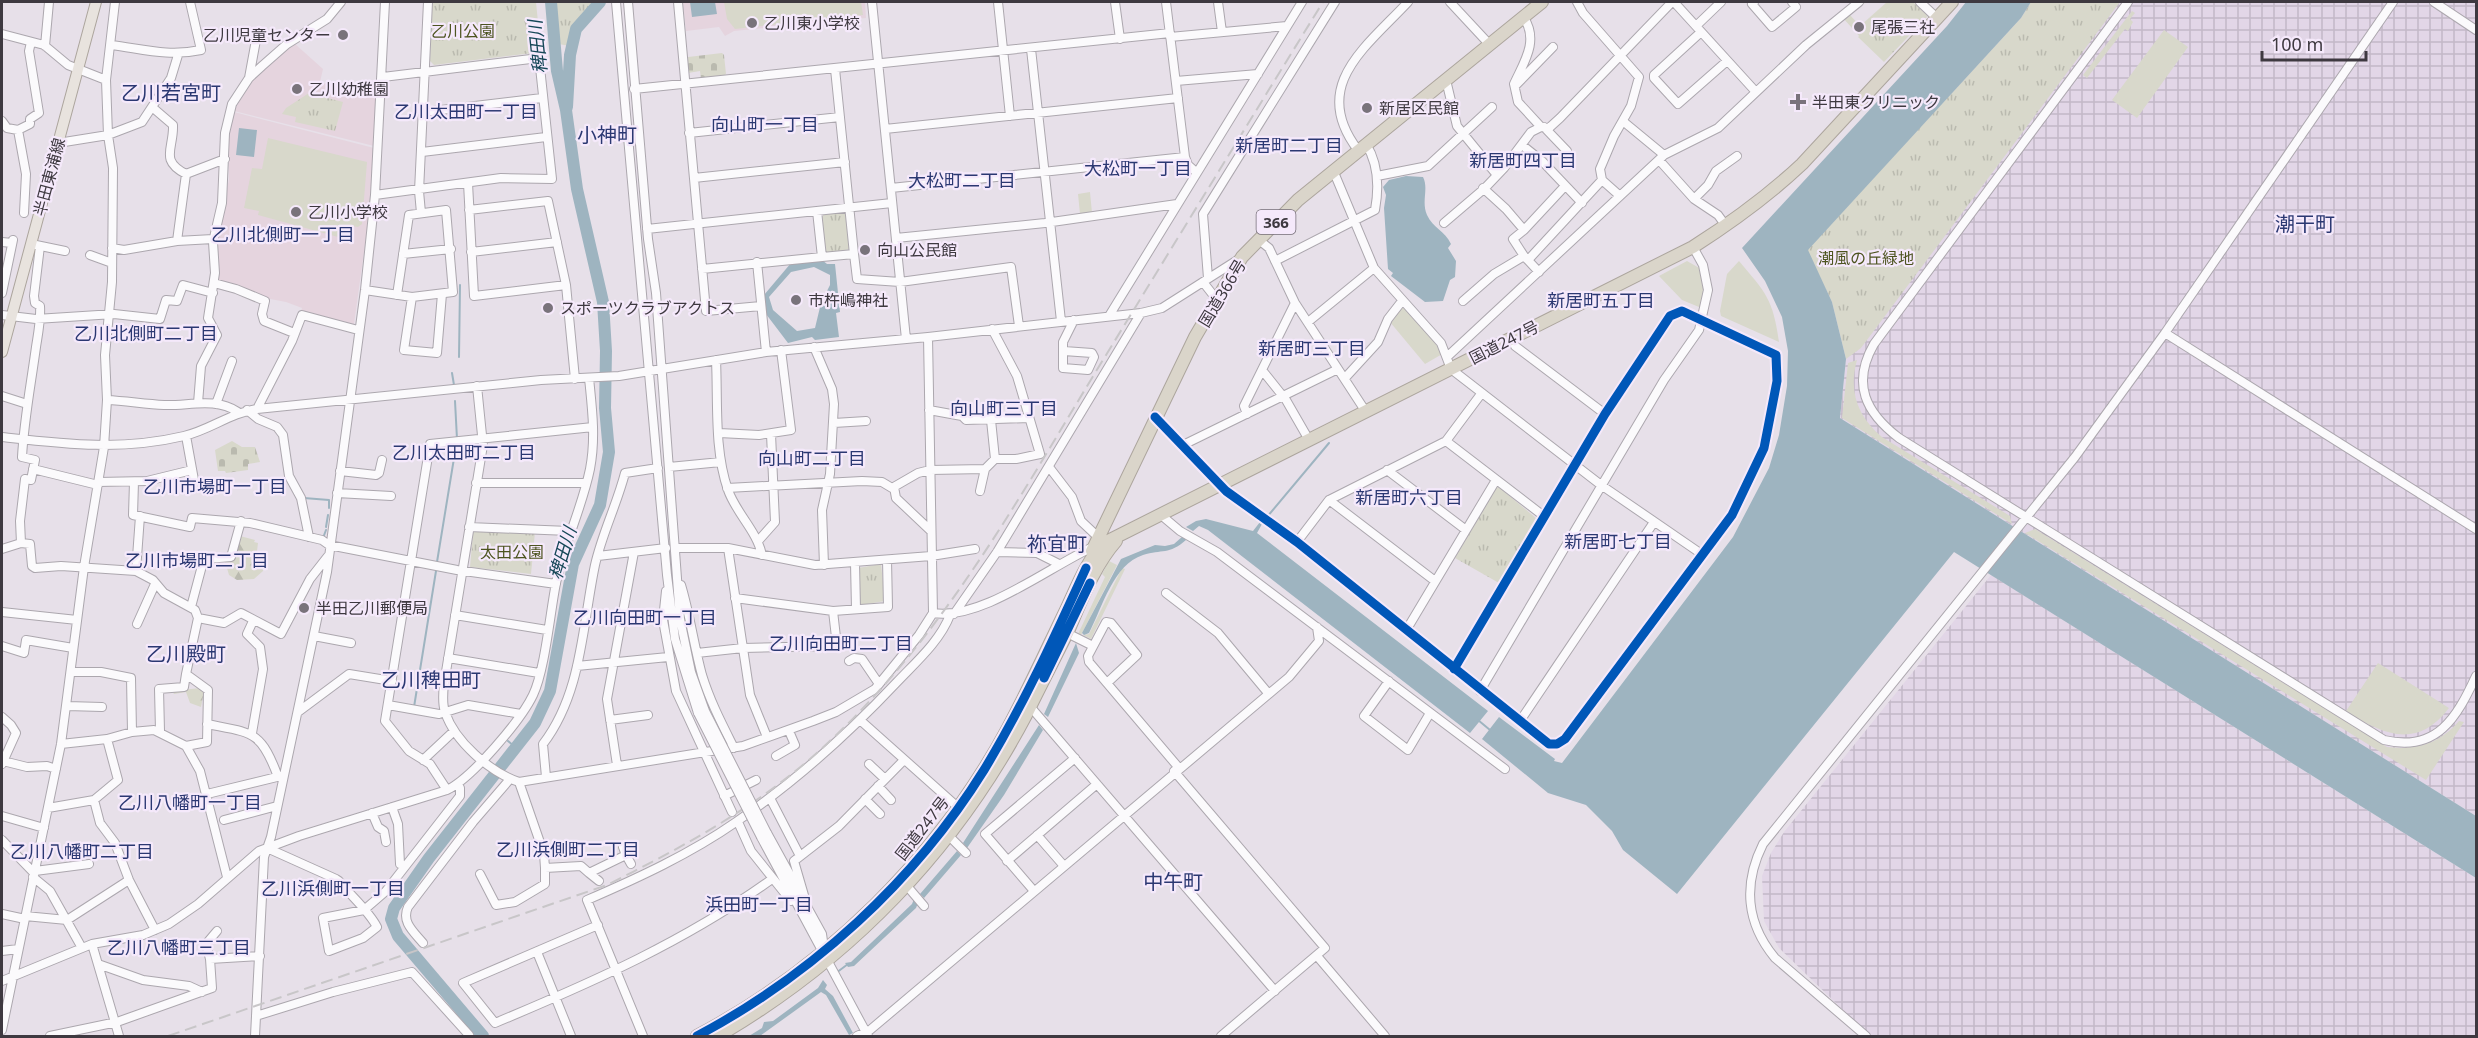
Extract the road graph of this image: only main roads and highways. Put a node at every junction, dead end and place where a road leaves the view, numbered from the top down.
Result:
1 (96, 2) edge
2 (1542, 2) edge
3 (1952, 2) edge
4 (6, 316) edge
5 (2, 352) edge
6 (1123, 534) junction
7 (1098, 542) junction
8 (1090, 570) junction
9 (1026, 703) junction
10 (962, 811) junction
11 (829, 960) junction
12 (727, 1034) edge
13 (698, 1036) edge

1 - 4 main road, 半田東浦線
2 - 7 highway, 国道366号 / 366
3 - 6 highway, 国道247号
4 - 5 main road, 半田東浦線
6 - 7 highway, 国道247号
6 - 8 highway, 国道247号
7 - 8 highway, 国道366号 / 366
8 - 9 highway, 国道247号
8 - 9 highway, 国道247号
9 - 10 highway, 国道247号
10 - 11 highway, 国道247号
10 - 11 highway, 国道247号
11 - 12 highway, 国道247号
11 - 13 highway, 国道247号

